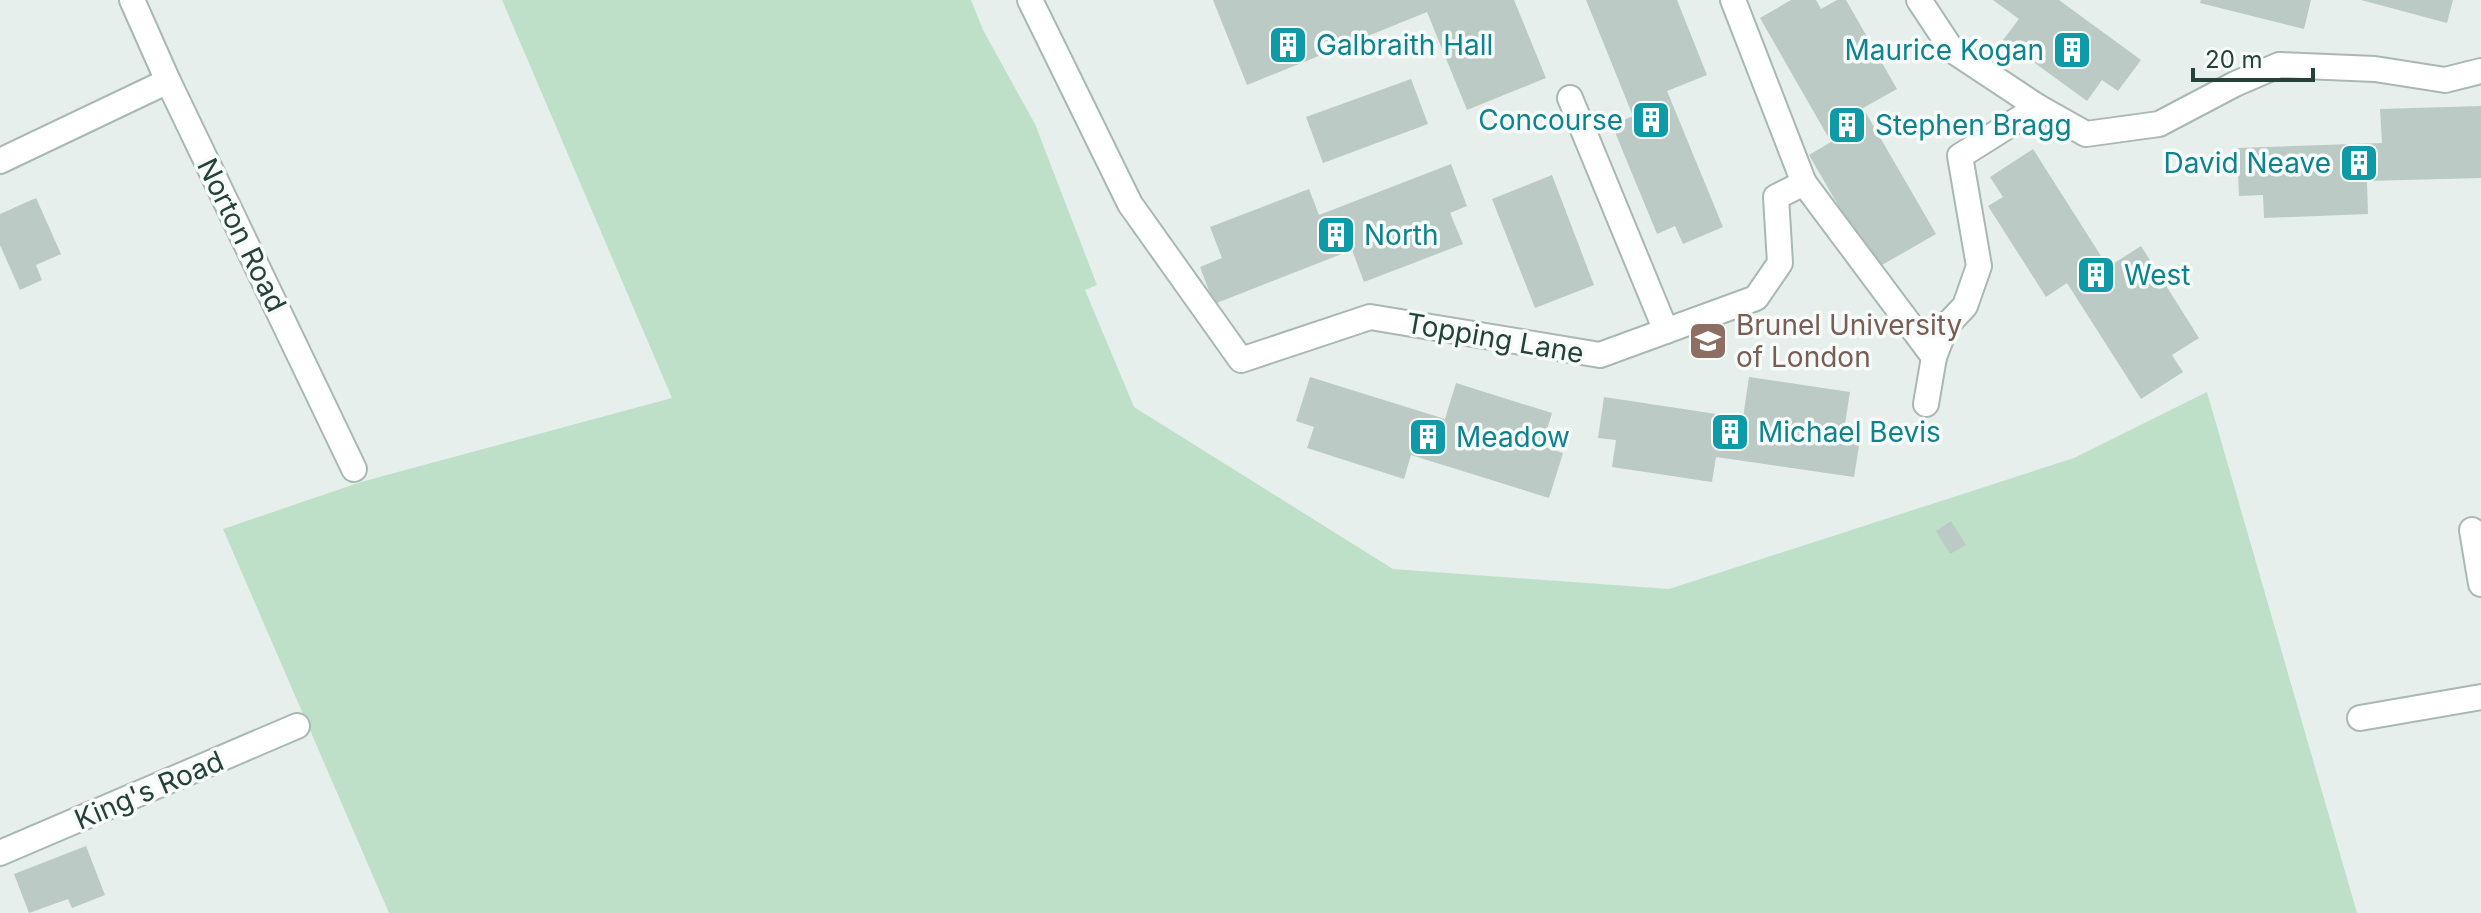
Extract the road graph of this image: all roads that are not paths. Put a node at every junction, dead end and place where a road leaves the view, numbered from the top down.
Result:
1 (132, 0) edge
2 (1030, 0) edge
3 (1733, 0) edge
4 (1919, 0) edge
5 (2481, 71) edge
6 (168, 81) junction
7 (1570, 98) dead end
8 (2038, 107) junction
9 (0, 161) edge
10 (1804, 183) junction
11 (1666, 331) junction
12 (1934, 357) junction
13 (1926, 404) dead end
14 (354, 469) dead end
15 (2472, 530) dead end
16 (2481, 584) edge
17 (2481, 697) edge
18 (2360, 718) dead end
19 (297, 726) dead end
20 (0, 853) edge

1 - 6 street, Norton Road
2 - 11 street, Topping Lane
3 - 10 street
4 - 8 street
5 - 8 street
6 - 9 street
6 - 14 street, Norton Road
7 - 11 street
8 - 12 street
10 - 11 street, Topping Lane
10 - 12 street
12 - 13 street
15 - 16 street
17 - 18 street
19 - 20 street, King's Road

